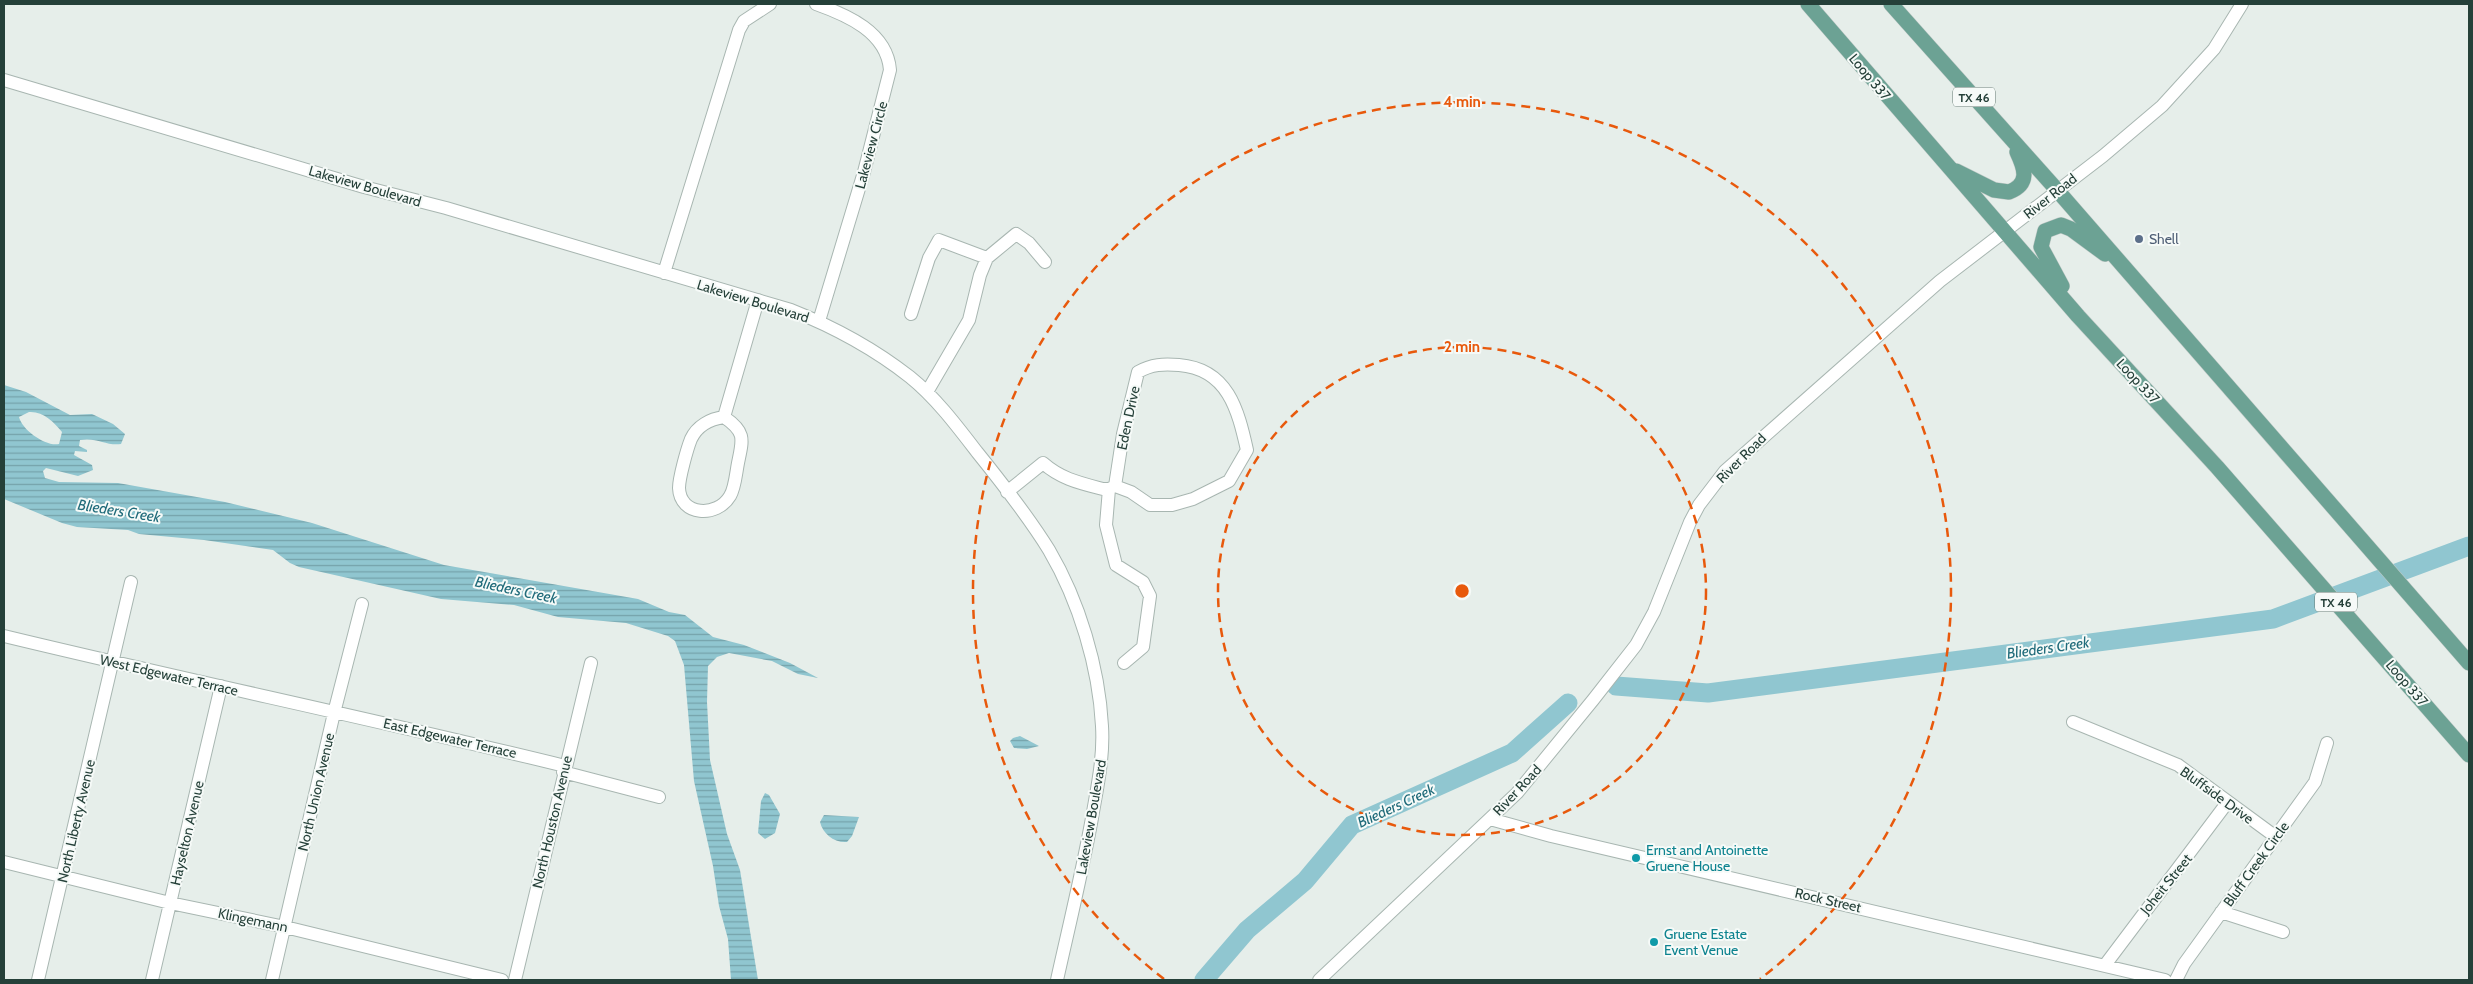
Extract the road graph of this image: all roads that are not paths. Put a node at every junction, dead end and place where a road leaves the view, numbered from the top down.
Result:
1 (770, 4) edge
2 (816, 4) edge
3 (1808, 4) edge
4 (1891, 4) edge
5 (2242, 4) edge
6 (4, 80) edge
7 (2009, 136) junction
8 (1948, 167) junction
9 (2057, 190) junction
10 (2005, 231) junction
11 (988, 258) junction
12 (1046, 262) dead end
13 (2127, 270) junction
14 (664, 273) junction
15 (758, 300) junction
16 (911, 314) dead end
17 (819, 321) junction
18 (2085, 324) junction
19 (927, 392) junction
20 (724, 417) junction
21 (1112, 488) junction
22 (1007, 492) junction
23 (131, 582) dead end
24 (362, 604) dead end
25 (2435, 622) junction
26 (4, 636) edge
27 (2469, 656) edge
28 (113, 662) junction
29 (591, 663) dead end
30 (1124, 663) dead end
31 (2469, 663) edge
32 (221, 686) junction
33 (334, 713) junction
34 (2073, 722) dead end
35 (2326, 743) dead end
36 (2469, 755) edge
37 (564, 769) junction
38 (659, 796) dead end
39 (2227, 803) junction
40 (1490, 819) junction
41 (2276, 838) junction
42 (4, 862) edge
43 (63, 876) junction
44 (170, 903) junction
45 (2222, 912) junction
46 (285, 927) junction
47 (2283, 932) dead end
48 (2105, 965) junction
49 (38, 980) edge
50 (152, 980) edge
51 (272, 980) edge
52 (502, 980) edge
53 (514, 980) edge
54 (1057, 980) edge
55 (1319, 980) edge
56 (2165, 980) edge
57 (2176, 980) edge

1 - 14 street
2 - 17 street, Lakeview Circle
3 - 8 main road, Loop 337 / TX 46
4 - 7 main road, TX 46
5 - 9 street, River Road
6 - 14 street, Lakeview Boulevard
7 - 8 main road
7 - 9 main road, TX 46
8 - 10 main road, Loop 337 / TX 46
9 - 10 street, River Road
9 - 13 main road, TX 46
10 - 18 main road, Loop 337 / TX 46
10 - 40 street, River Road
11 - 12 street
11 - 16 street
11 - 19 street
13 - 18 main road
13 - 25 main road, TX 46
14 - 15 street, Lakeview Boulevard
15 - 17 street, Lakeview Boulevard
15 - 20 street
17 - 19 street, Lakeview Boulevard
18 - 36 main road, Loop 337 / TX 46
19 - 22 street, Lakeview Boulevard
20 - 20 street
21 - 21 street, Eden Drive
21 - 22 street, Eden Drive
21 - 30 street, Eden Drive
22 - 54 street, Lakeview Boulevard
23 - 28 street, North Liberty Avenue
24 - 33 street, North Union Avenue
25 - 27 main road
25 - 31 main road, TX 46
26 - 28 street, West Edgewater Terrace
28 - 32 street, West Edgewater Terrace
28 - 43 street, North Liberty Avenue
29 - 37 street, North Houston Avenue
32 - 33 street, West Edgewater Terrace
32 - 44 street, Hayselton Avenue
33 - 37 street, East Edgewater Terrace
33 - 46 street, North Union Avenue
34 - 39 street, Bluffside Drive
35 - 41 street, Bluff Creek Circle
37 - 38 street, East Edgewater Terrace
37 - 53 street, North Houston Avenue
39 - 41 street, Bluffside Drive
39 - 48 street, Joheit Street
40 - 48 street, Rock Street
40 - 55 street, River Road
41 - 45 street, Bluff Creek Circle
42 - 43 street, Klingemann
43 - 44 street, Klingemann
43 - 49 street, North Liberty Avenue
44 - 46 street, Klingemann
44 - 50 street, Hayselton Avenue
45 - 47 street
45 - 57 street, Bluff Creek Circle
46 - 51 street, North Union Avenue
46 - 52 street, Klingemann
48 - 56 street, Rock Street

